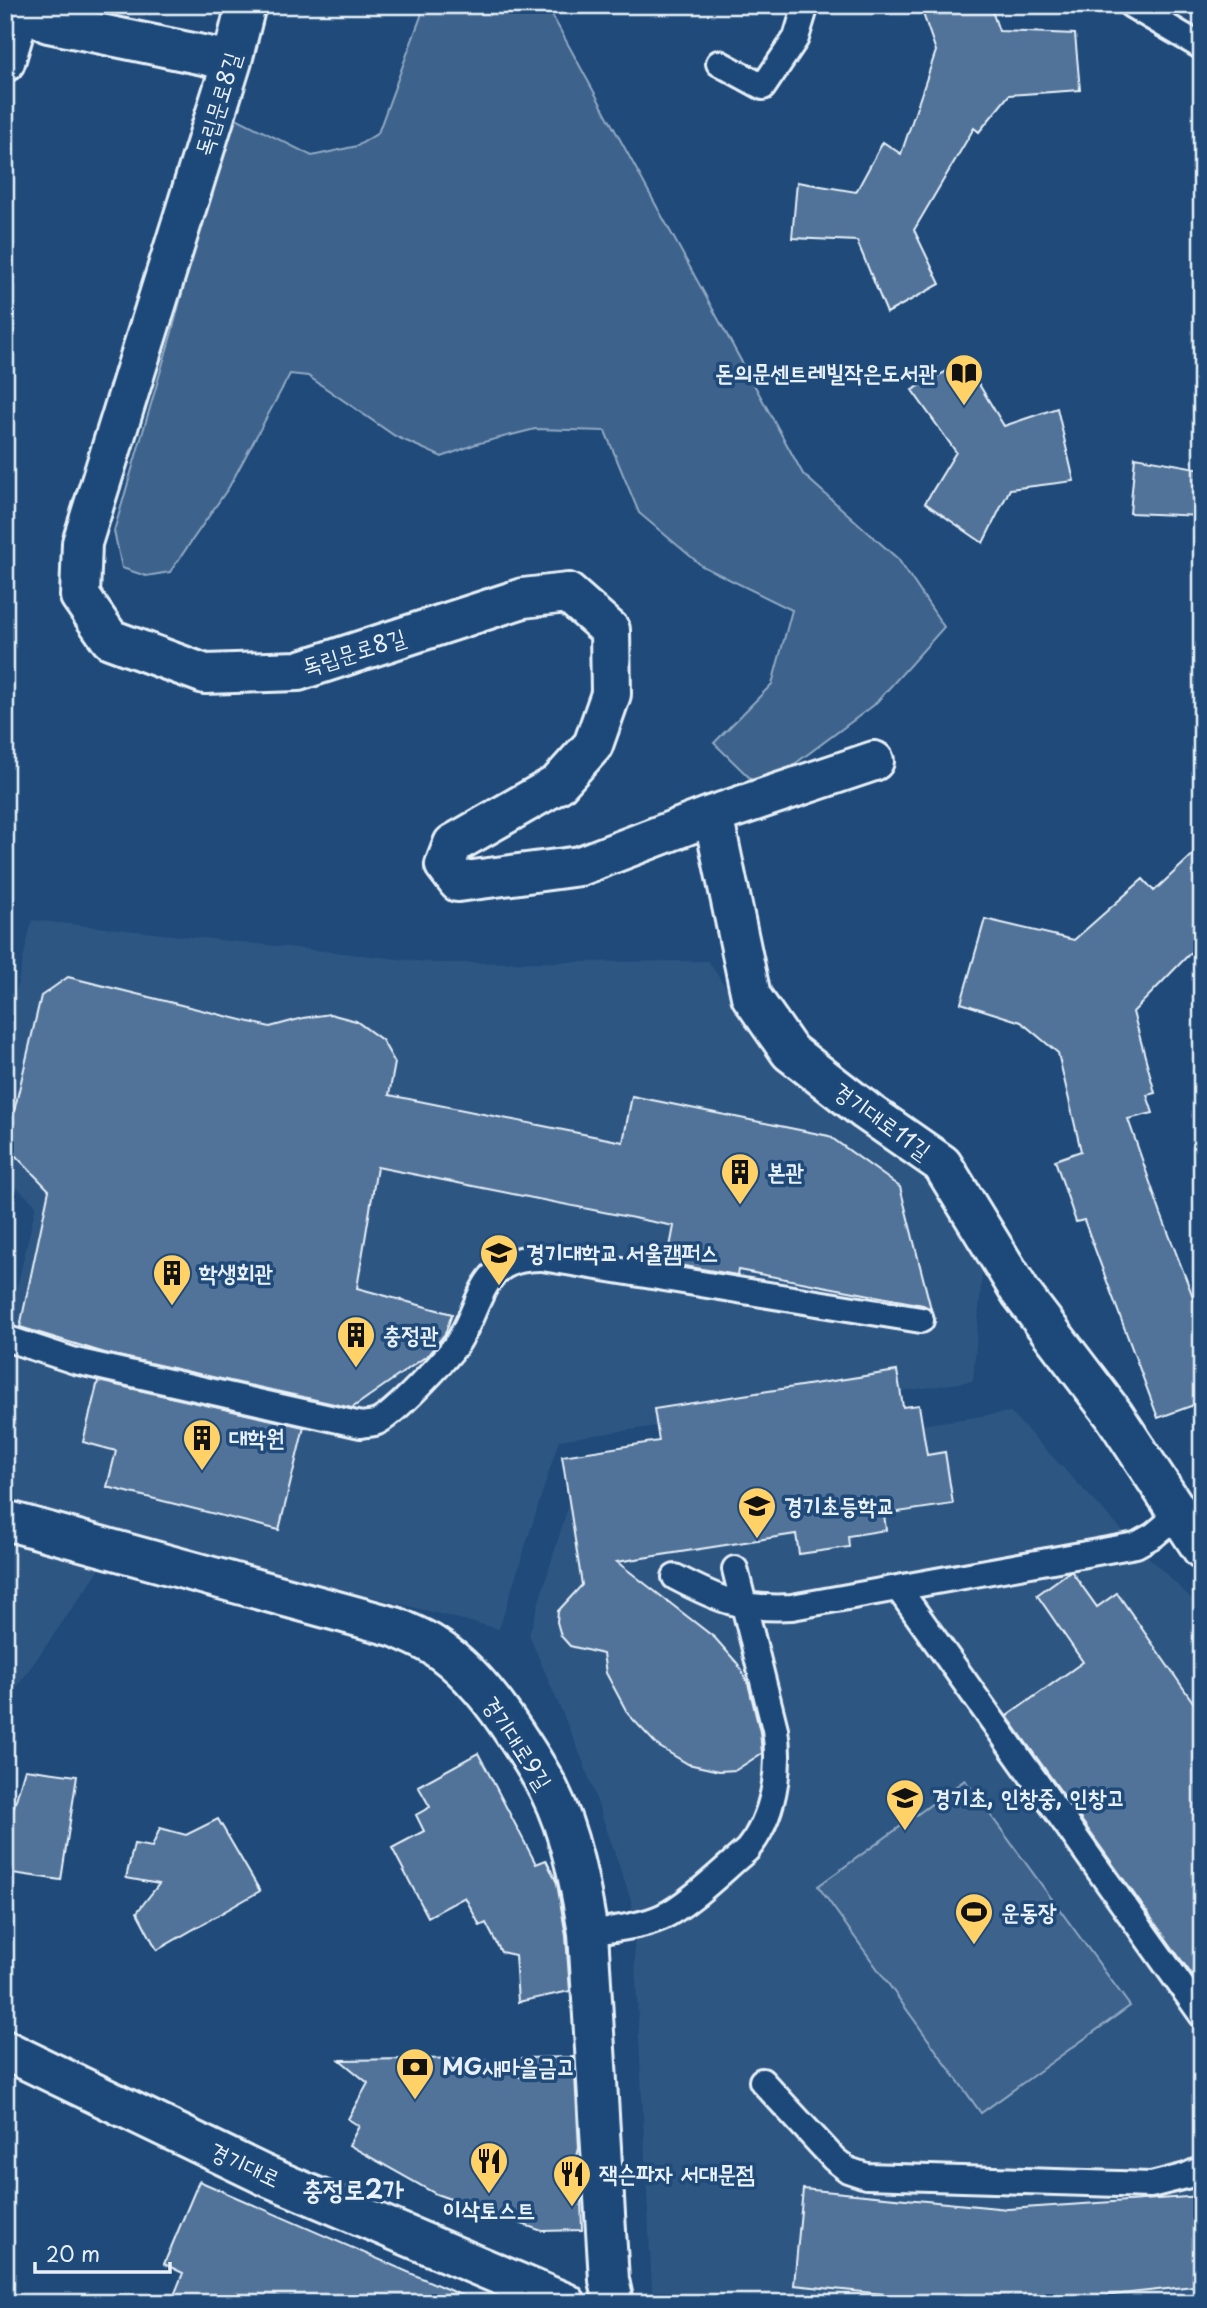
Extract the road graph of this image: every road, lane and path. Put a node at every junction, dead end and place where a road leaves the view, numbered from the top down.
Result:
1 (22, 5) edge
2 (246, 5) edge
3 (806, 5) edge
4 (1131, 5) edge
5 (1202, 47) edge
6 (232, 61) junction
7 (5, 62) edge
8 (719, 64) dead end
9 (874, 761) dead end
10 (713, 815) junction
11 (921, 1320) dead end
12 (5, 1338) edge
13 (1190, 1505) edge
14 (5, 1520) edge
15 (1202, 1549) edge
16 (735, 1569) dead end
17 (675, 1577) dead end
18 (898, 1588) junction
19 (743, 1604) junction
20 (588, 1933) junction
21 (1202, 2015) edge
22 (5, 2050) edge
23 (762, 2081) dead end
24 (1202, 2169) edge
25 (566, 2303) edge
26 (614, 2303) edge

1 - 6 street
1 - 7 street
2 - 6 street, 독립문로8길
3 - 8 lane
4 - 5 lane
6 - 10 street, 독립문로8길
9 - 10 street
10 - 13 street, 경기대로11길
11 - 12 lane
13 - 15 street, 경기대로11길
13 - 18 lane
14 - 20 street, 경기대로9길
16 - 19 lane
17 - 19 lane
18 - 19 lane
18 - 21 lane
19 - 20 lane
20 - 26 street, 경기대로9길
22 - 25 street, 경기대로
23 - 24 lane

